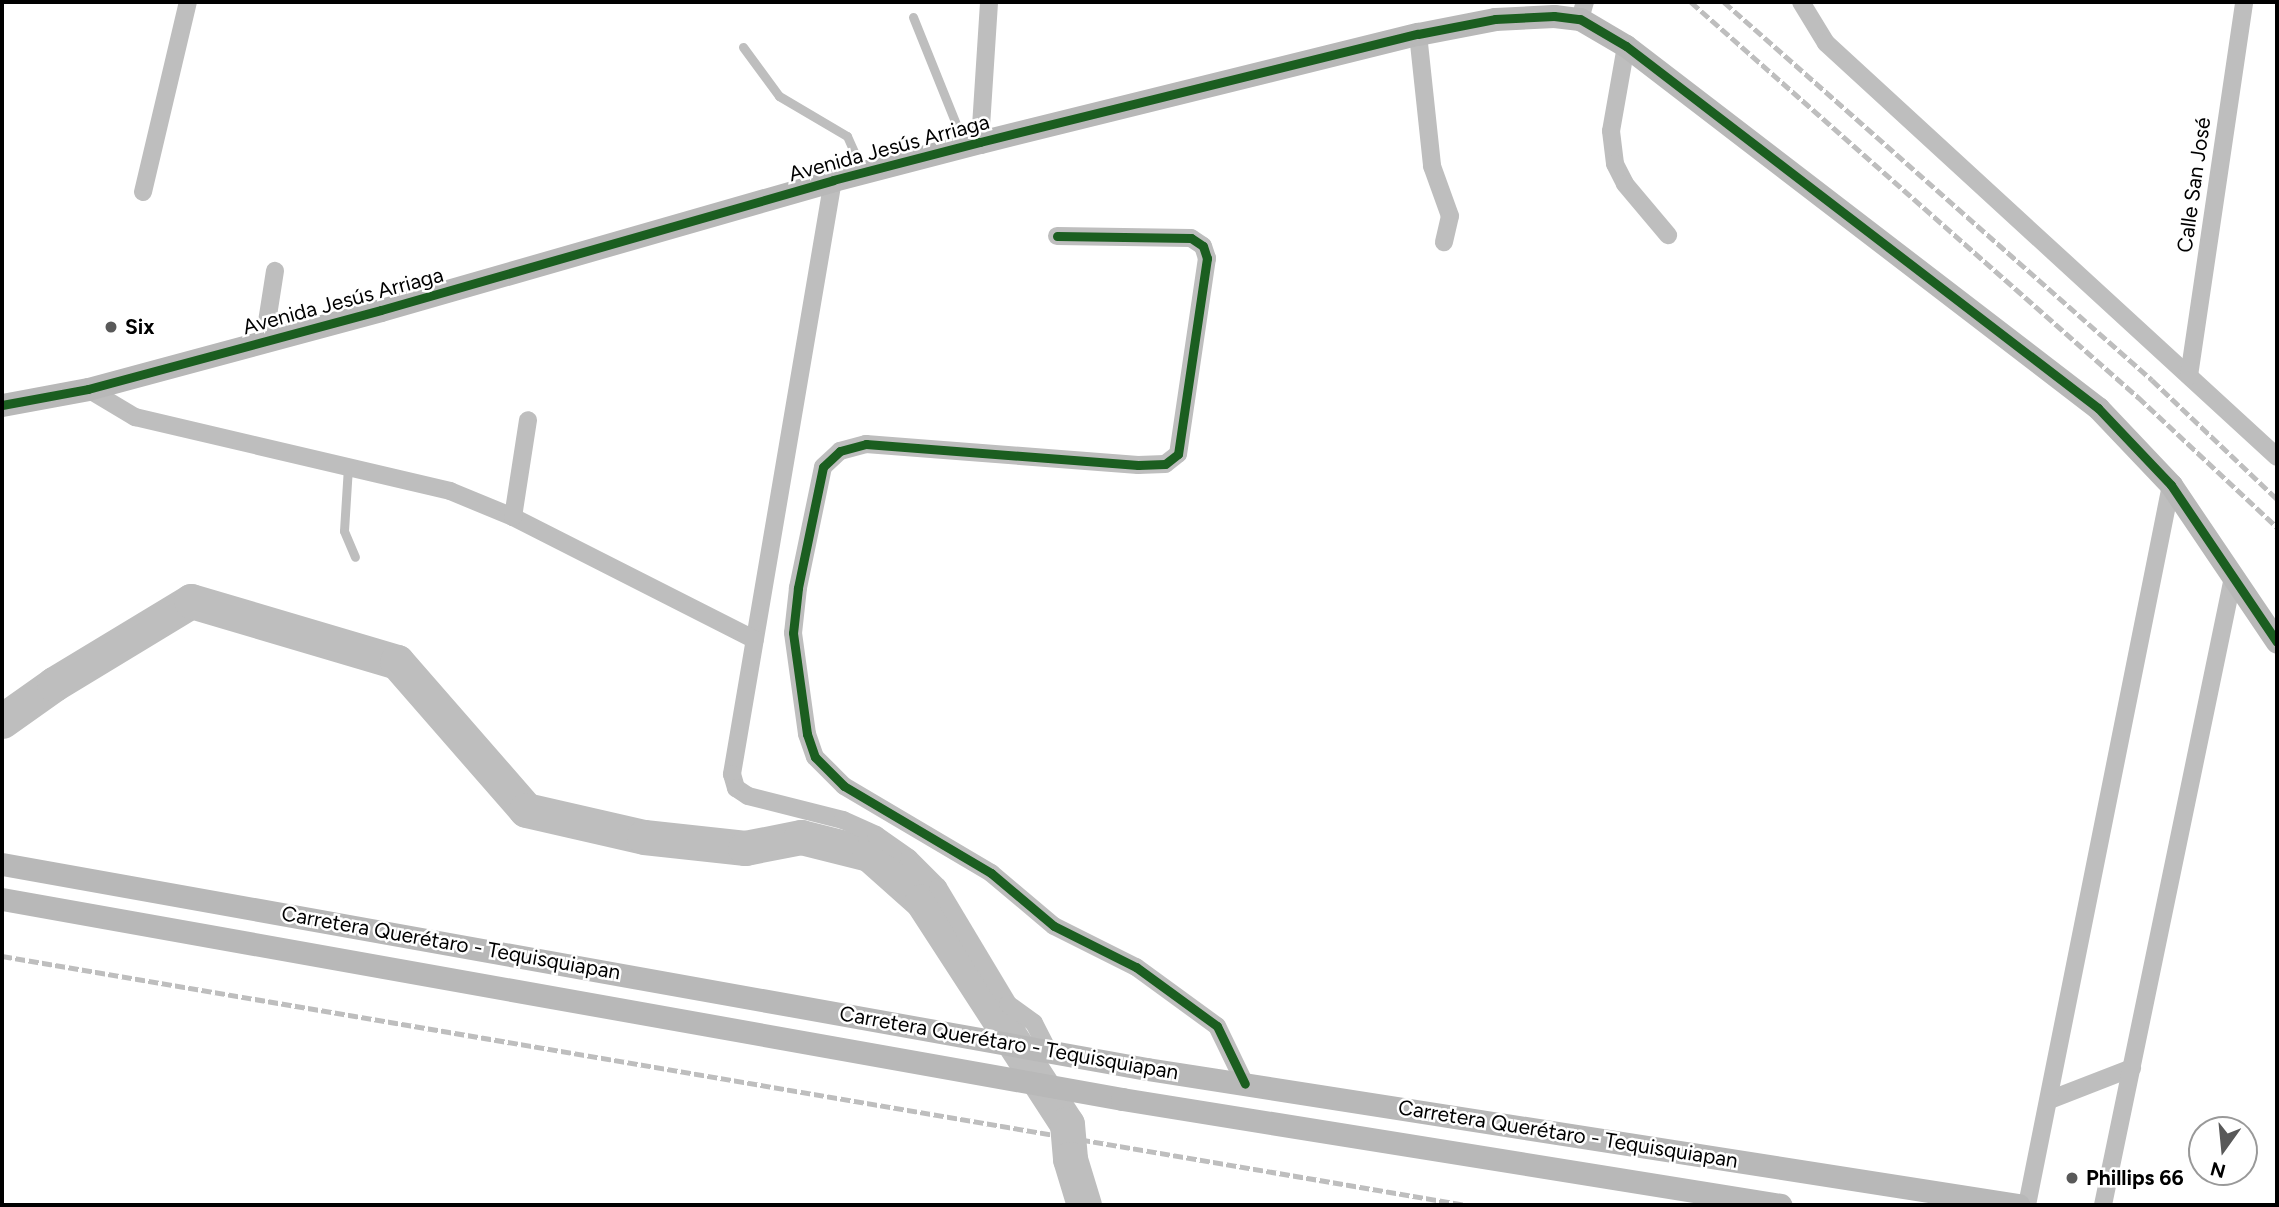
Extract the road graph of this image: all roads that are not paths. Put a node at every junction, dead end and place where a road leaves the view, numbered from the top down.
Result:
1 (188, 2) edge
2 (989, 2) edge
3 (1801, 2) edge
4 (2244, 2) edge
5 (1583, 10) edge
6 (912, 17) dead end
7 (1419, 34) junction
8 (743, 47) dead end
9 (1626, 47) junction
10 (972, 144) junction
11 (863, 172) junction
12 (833, 180) junction
13 (143, 192) dead end
14 (1668, 234) dead end
15 (1057, 236) dead end
16 (1444, 242) dead end
17 (275, 271) dead end
18 (264, 341) junction
19 (2189, 376) junction
20 (88, 389) junction
21 (2, 405) edge
22 (528, 420) dead end
23 (2277, 457) edge
24 (348, 467) junction
25 (2171, 485) junction
26 (513, 517) junction
27 (355, 557) dead end
28 (2233, 576) junction
29 (755, 640) junction
30 (2277, 642) edge
31 (2, 864) edge
32 (2, 899) edge
33 (1043, 1048) junction
34 (2132, 1069) junction
35 (1245, 1084) junction
36 (2052, 1099) junction
37 (1781, 1205) edge
38 (2018, 1205) edge
39 (2027, 1205) edge
40 (2104, 1205) edge

1 - 13 street
2 - 10 street
3 - 19 street
4 - 19 street, Calle San José
5 - 7 main road, Avenida Jesús Arriaga
5 - 9 main road, Avenida Jesús Arriaga
6 - 10 lane
7 - 10 main road, Avenida Jesús Arriaga
7 - 16 street
8 - 11 lane
9 - 14 street
9 - 25 main road, Avenida Jesús Arriaga
10 - 11 main road, Avenida Jesús Arriaga
11 - 12 main road, Avenida Jesús Arriaga
12 - 18 main road, Avenida Jesús Arriaga
12 - 29 street
15 - 35 street
17 - 18 street
18 - 20 main road, Avenida Jesús Arriaga
19 - 23 street
20 - 21 main road, Avenida Jesús Arriaga
20 - 24 street
22 - 26 street
24 - 26 street
24 - 27 lane
25 - 28 main road, Avenida Jesús Arriaga
25 - 36 street
26 - 29 street
28 - 30 main road, Avenida Jesús Arriaga
28 - 34 street
29 - 33 street
31 - 33 main road, Carretera Querétaro - Tequisquiapan
32 - 37 main road, Carretera Querétaro - Tequisquiapan
33 - 35 main road, Carretera Querétaro - Tequisquiapan
34 - 36 street
34 - 40 street
35 - 38 main road, Carretera Querétaro - Tequisquiapan
36 - 39 street

